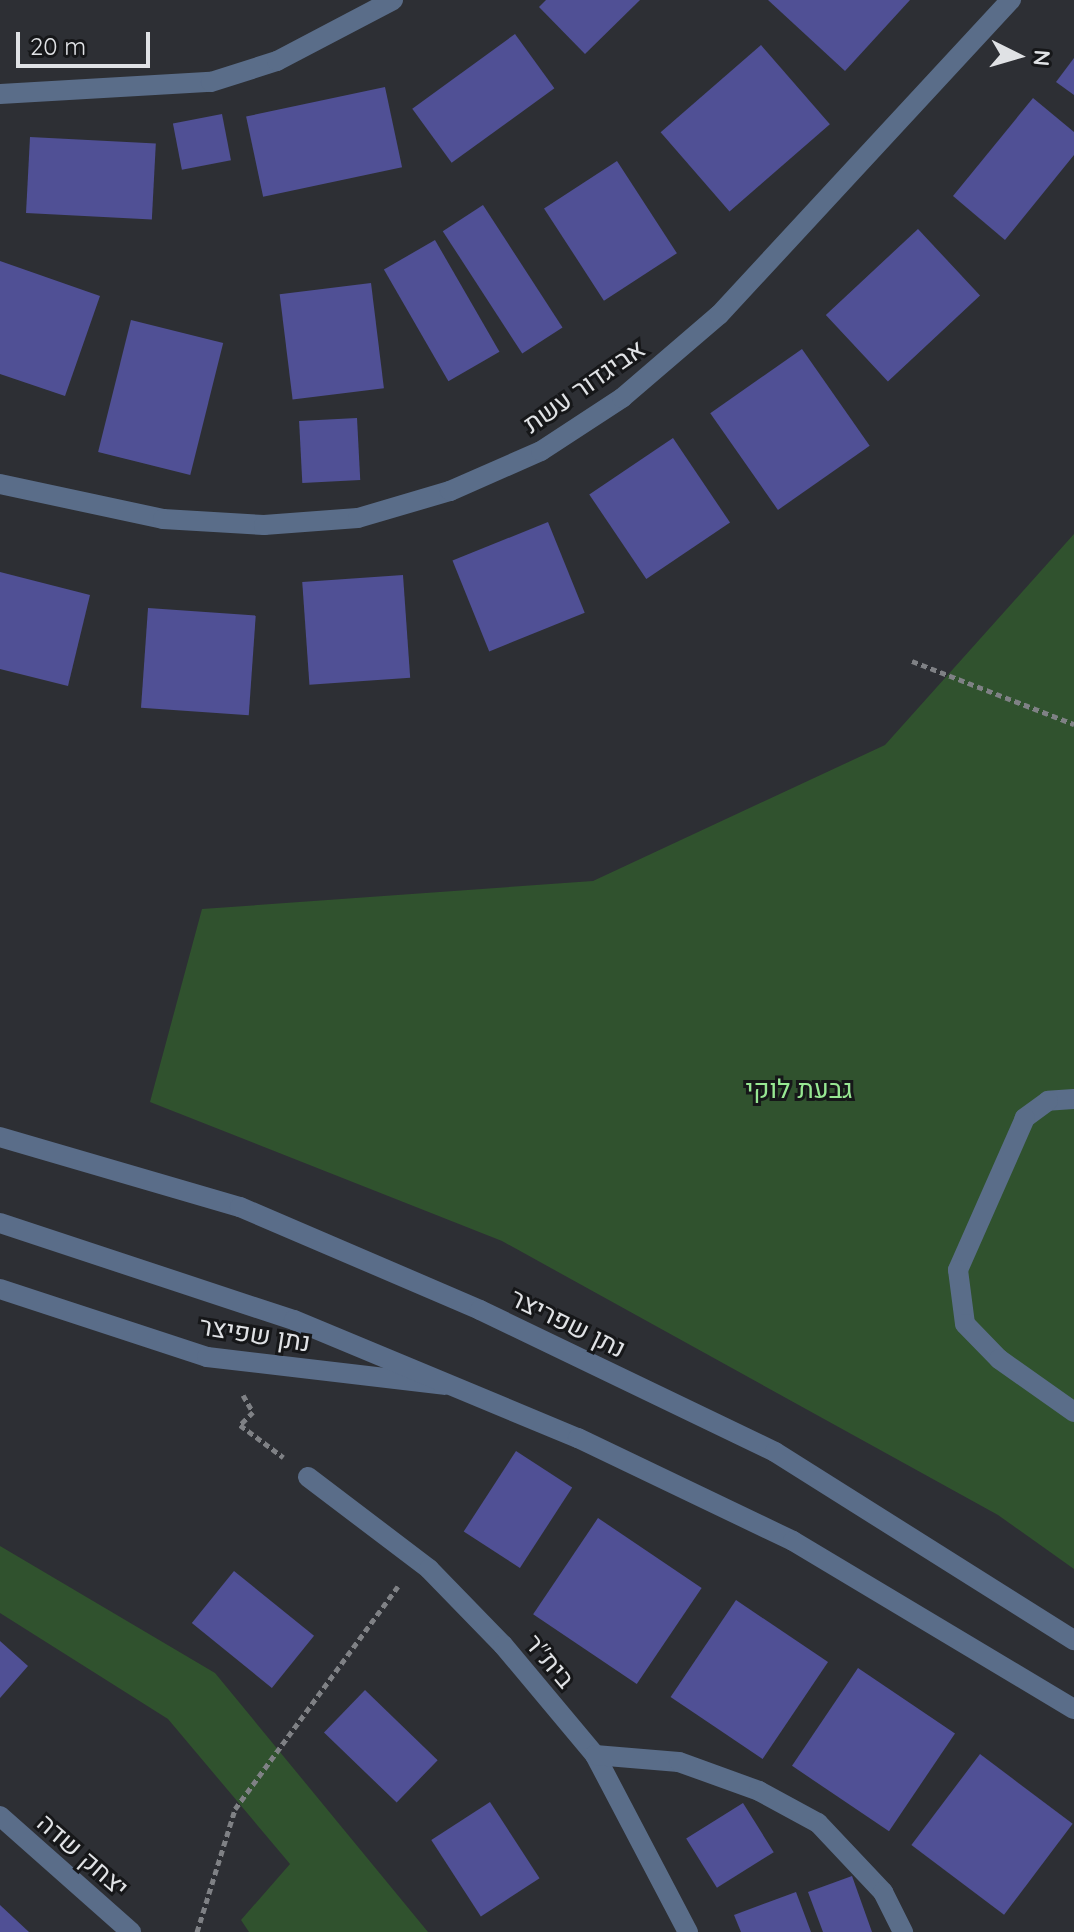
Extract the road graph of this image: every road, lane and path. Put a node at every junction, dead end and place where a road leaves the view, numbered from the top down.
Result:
1 (393, 0) edge
2 (1011, 0) edge
3 (0, 94) edge
4 (0, 484) edge
5 (912, 661) dead end
6 (1074, 724) edge
7 (1074, 1099) edge
8 (0, 1137) edge
9 (0, 1223) edge
10 (0, 1289) edge
11 (221, 1358) junction
12 (462, 1387) junction
13 (1074, 1412) edge
14 (308, 1477) joint
15 (417, 1560) junction
16 (1074, 1640) edge
17 (1074, 1709) edge
18 (595, 1755) junction
19 (0, 1816) edge
20 (131, 1932) edge
21 (197, 1932) edge
22 (688, 1932) edge
23 (903, 1932) edge

1 - 3 street
2 - 4 street, אביגדור עשת
5 - 6 path
7 - 13 street
8 - 16 street, נתן שפריצר
9 - 12 street
10 - 11 street, נתן שפיצר
11 - 12 street, נתן שפיצר
11 - 14 path
12 - 17 street
14 - 15 street, בית"ר
15 - 18 street, בית"ר
15 - 21 path
18 - 22 street, בית"ר
18 - 23 street
19 - 20 street, יצחק שדה

